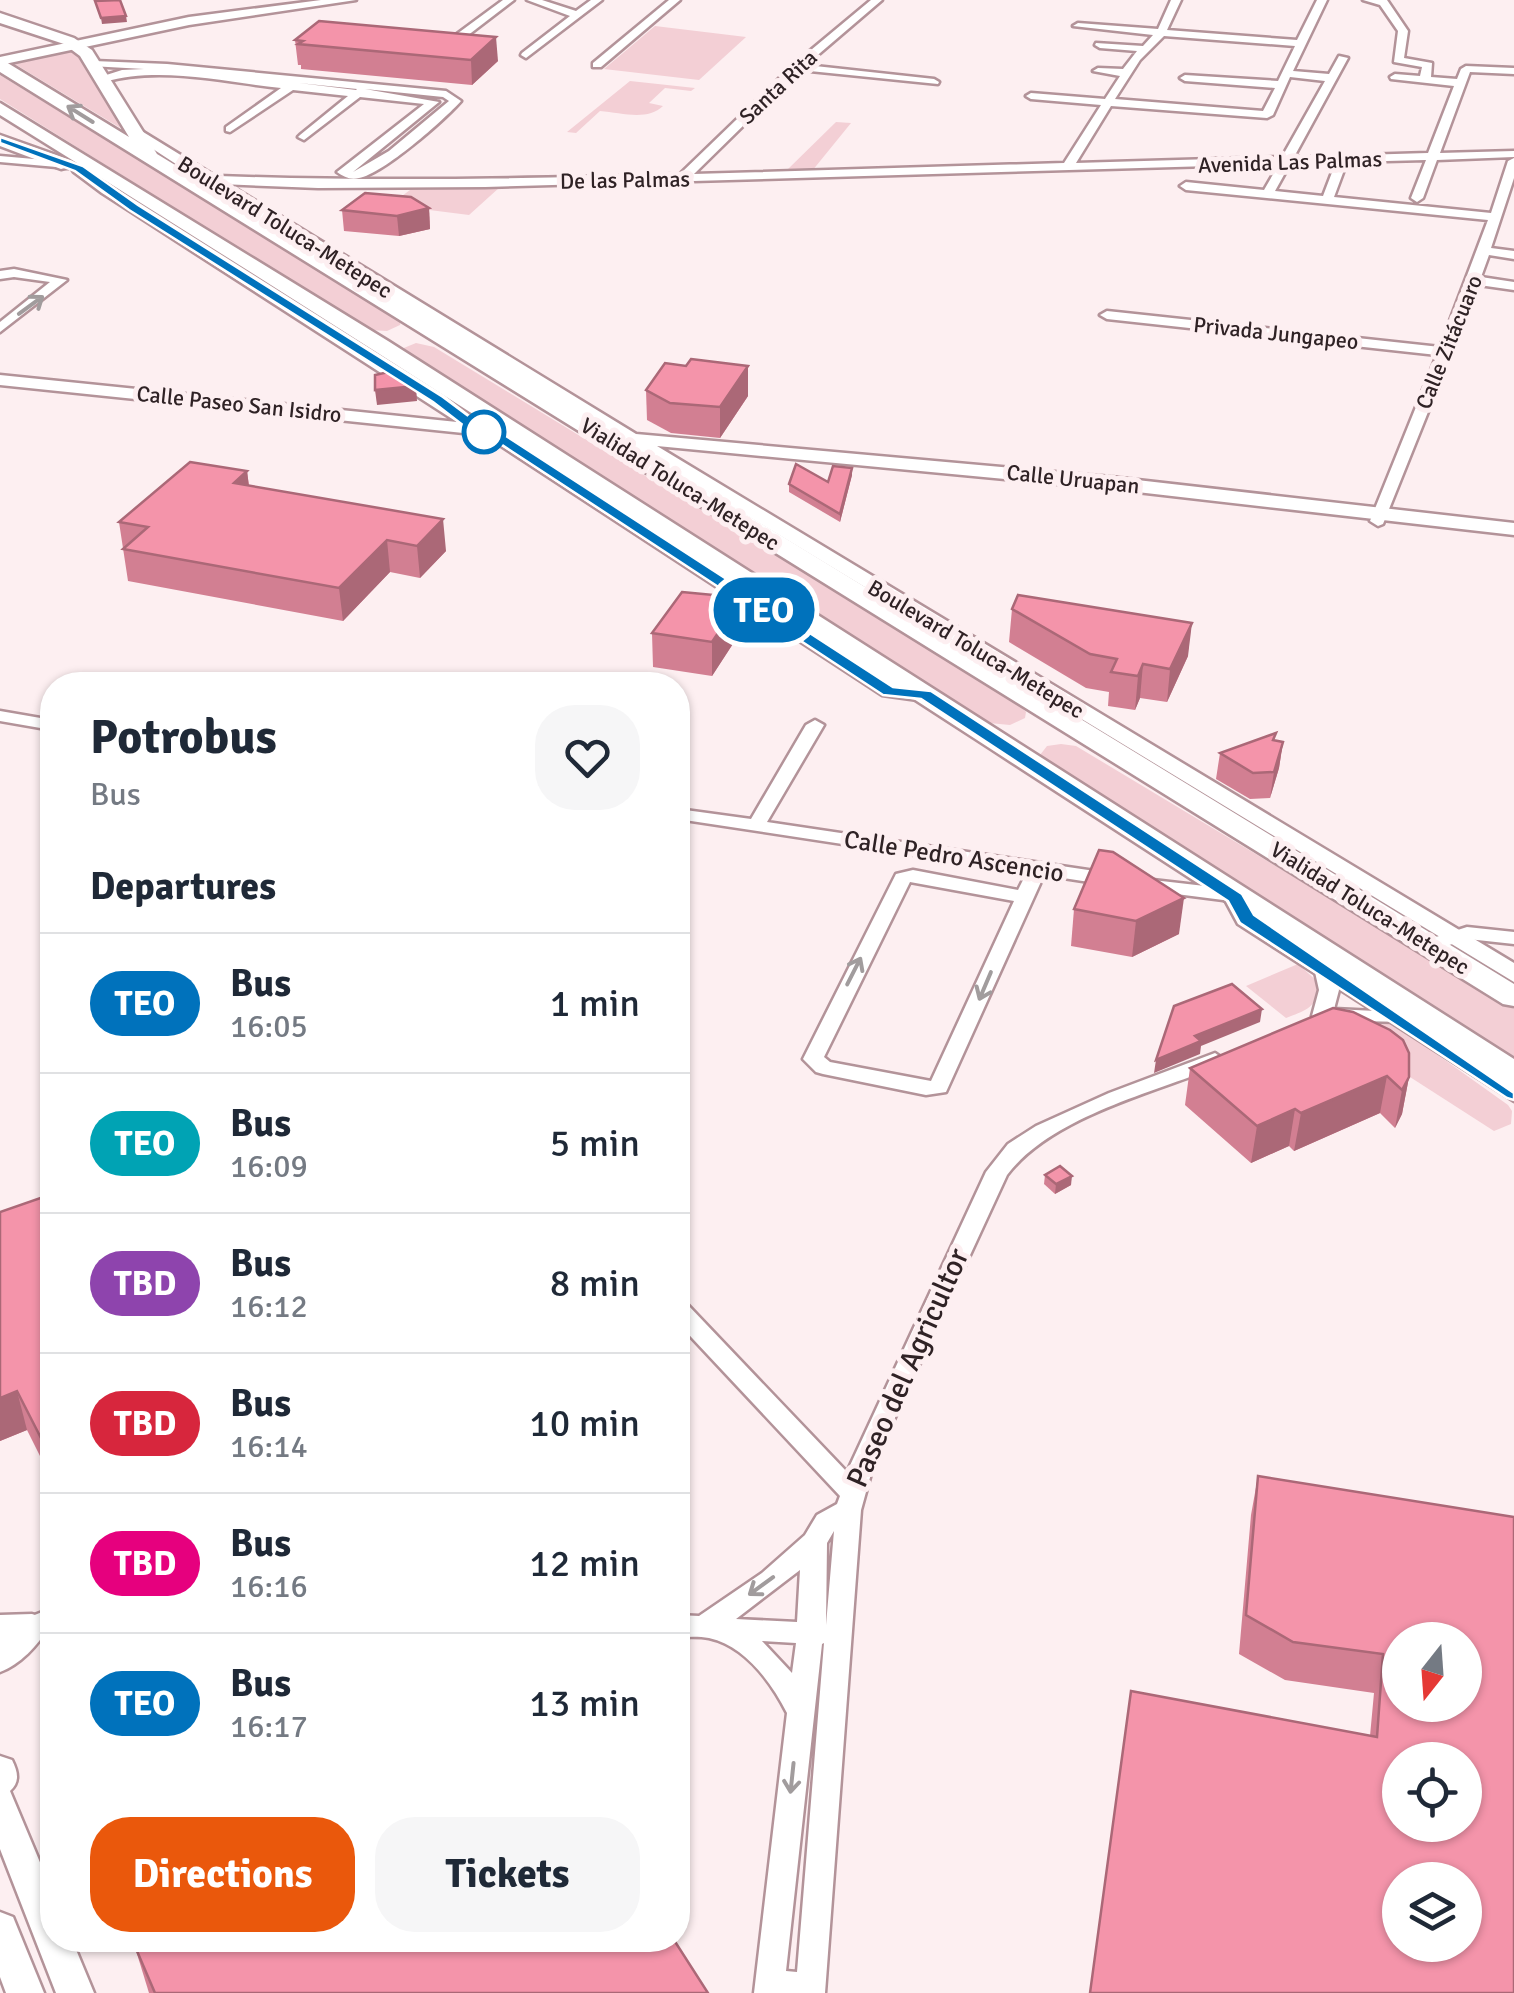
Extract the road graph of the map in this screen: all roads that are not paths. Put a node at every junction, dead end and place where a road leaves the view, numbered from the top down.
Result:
1 (350, 0) edge
2 (509, 0) edge
3 (532, 0) edge
4 (597, 0) edge
5 (675, 0) edge
6 (877, 0) edge
7 (1176, 0) edge
8 (1322, 0) edge
9 (1371, 0) edge
10 (578, 15) junction
11 (0, 18) edge
12 (1078, 26) dead end
13 (41, 30) junction
14 (131, 31) junction
15 (1161, 33) junction
16 (73, 43) junction
17 (1303, 44) junction
18 (446, 47) edge
19 (1146, 48) junction
20 (526, 56) dead end
21 (1136, 58) junction
22 (1344, 58) dead end
23 (2, 63) edge
24 (598, 65) dead end
25 (798, 67) junction
26 (97, 68) junction
27 (1513, 69) edge
28 (121, 70) junction
29 (1098, 70) dead end
30 (1128, 73) junction
31 (1185, 78) dead end
32 (1332, 78) junction
33 (1395, 78) dead end
34 (1286, 80) junction
35 (1424, 80) junction
36 (296, 82) junction
37 (934, 82) dead end
38 (1460, 84) junction
39 (364, 88) junction
40 (1030, 96) dead end
41 (1112, 102) junction
42 (0, 108) edge
43 (407, 125) junction
44 (425, 127) junction
45 (230, 129) dead end
46 (135, 131) junction
47 (304, 137) dead end
48 (0, 140) edge
49 (387, 140) junction
50 (404, 142) junction
51 (1432, 157) junction
52 (1514, 157) edge
53 (150, 158) junction
54 (2, 160) edge
55 (1342, 160) junction
56 (1287, 162) junction
57 (74, 167) junction
58 (1066, 168) junction
59 (682, 179) junction
60 (109, 181) junction
61 (209, 186) junction
62 (1186, 186) dead end
63 (1270, 190) dead end
64 (1330, 196) dead end
65 (1417, 198) dead end
66 (1495, 217) junction
67 (1484, 251) junction
68 (1514, 255) edge
69 (0, 275) edge
70 (1474, 280) junction
71 (1514, 286) edge
72 (1107, 315) dead end
73 (425, 321) junction
74 (0, 328) edge
75 (378, 344) junction
76 (1445, 352) junction
77 (0, 377) edge
78 (441, 396) junction
79 (478, 430) junction
80 (501, 438) junction
81 (632, 438) junction
82 (527, 442) junction
83 (657, 454) junction
84 (689, 481) junction
85 (1379, 517) junction
86 (1514, 528) edge
87 (1514, 537) edge
88 (925, 695) junction
89 (0, 716) edge
90 (1066, 720) junction
91 (40, 723) edge
92 (816, 725) dead end
93 (1008, 745) junction
94 (690, 816) edge
95 (1247, 823) junction
96 (756, 826) junction
97 (1028, 866) junction
98 (1016, 895) junction
99 (1234, 896) junction
100 (1514, 938) edge
101 (1443, 942) junction
102 (1324, 972) junction
103 (1514, 974) edge
104 (1514, 997) edge
105 (1397, 1018) junction
106 (1242, 1049) edge
107 (1514, 1073) edge
108 (1514, 1094) edge
109 (690, 1322) edge
110 (850, 1501) junction
111 (814, 1542) junction
112 (698, 1627) edge
113 (22, 1629) edge
114 (824, 1634) junction
115 (0, 1658) edge
116 (800, 1709) junction
117 (0, 1771) edge
118 (0, 1780) edge
119 (0, 1803) edge
120 (40, 1905) edge
121 (0, 1929) edge
122 (59, 1952) edge
123 (770, 1989) edge
124 (810, 1990) edge
125 (25, 1993) edge
126 (75, 1993) edge

1 - 14 main road
2 - 18 street
3 - 10 street
4 - 10 street
5 - 24 street
6 - 25 street, Santa Rita
7 - 15 street
8 - 17 street
9 - 35 street
10 - 20 street
11 - 13 highway
12 - 15 street
13 - 14 main road
13 - 16 highway
14 - 16 main road
14 - 26 main road
15 - 17 street
15 - 19 street
16 - 23 main road
16 - 26 highway
17 - 34 street
19 - 21 street
19 - 21 street
21 - 30 street
22 - 32 street
53 -> 23 highway, Vialidad Toluca-Metepec
25 - 37 street
25 - 59 street, Santa Rita
26 - 28 street
26 - 28 street
26 - 46 highway
27 - 38 street
28 - 36 street
29 - 30 street
30 - 41 street
31 - 34 street
32 - 34 street
32 - 56 street
33 - 35 street
34 - 41 street
35 - 38 street
36 - 39 street
36 - 45 street
38 - 51 street
39 - 43 street
39 - 44 street
39 - 47 street
40 - 41 street
41 - 58 street
42 - 60 highway, Vialidad Toluca-Metepec
43 - 44 street
43 - 49 street
44 - 50 street
46 - 53 highway
46 - 61 main road, Boulevard Toluca-Metepec
48 - 57 highway
49 - 50 street
49 - 50 street
51 - 52 street, Avenida Las Palmas
51 - 55 street, Avenida Las Palmas
51 - 65 street
52 - 66 street, Calle Zitácuaro
53 - 61 highway, Vialidad Toluca-Metepec
54 - 57 street
55 - 56 street, Avenida Las Palmas
55 - 64 street
56 - 58 street, Avenida Las Palmas
56 - 63 street
57 - 60 highway
58 - 59 street, De las Palmas
59 - 61 street, De las Palmas
60 - 75 highway, Vialidad Toluca-Metepec
60 - 78 main road
61 - 73 highway, Vialidad Toluca-Metepec
62 - 66 street
66 - 67 street, Calle Zitácuaro
67 - 68 street
67 - 70 street, Calle Zitácuaro
74 -> 69 street
70 - 71 street
70 - 76 street, Calle Zitácuaro
72 - 76 street, Privada Jungapeo
73 - 75 highway
73 - 81 main road, Boulevard Toluca-Metepec
73 - 84 highway, Vialidad Toluca-Metepec
75 - 78 highway, Vialidad Toluca-Metepec
76 - 85 street, Calle Zitácuaro
77 - 78 main road, Calle Paseo San Isidro
77 - 79 main road, Calle Paseo San Isidro
78 - 79 main road
78 - 82 highway, Vialidad Toluca-Metepec
79 - 80 main road
80 - 82 highway
80 - 88 main road
81 - 83 main road, Boulevard Toluca-Metepec
81 - 85 main road, Calle Uruapan
82 - 88 highway, Vialidad Toluca-Metepec
83 - 84 main road, Boulevard Toluca-Metepec
83 - 85 main road, Calle Uruapan
84 - 90 highway, Vialidad Toluca-Metepec
84 - 95 main road, Boulevard Toluca-Metepec
85 - 86 main road, Calle Uruapan
85 - 87 main road, Calle Uruapan
88 - 93 highway, Vialidad Toluca-Metepec
89 - 91 street
90 - 93 highway
90 - 95 highway, Vialidad Toluca-Metepec
92 - 96 street
93 - 99 highway, Vialidad Toluca-Metepec
94 - 96 street, Calle Pedro Ascencio
95 - 101 highway, Vialidad Toluca-Metepec
96 - 97 street, Calle Pedro Ascencio
97 - 98 street
97 - 99 street, Calle Pedro Ascencio
98 -> 98 street
99 - 102 main road
99 - 107 highway, Vialidad Toluca-Metepec
100 - 101 street
101 - 103 main road
101 - 104 highway, Vialidad Toluca-Metepec
102 - 105 main road
102 - 105 street
105 - 108 main road
106 - 110 street, Paseo del Agricultor
109 - 110 street
110 - 111 street
110 - 114 street, Paseo del Agricultor
111 -> 112 street
111 - 114 street
112 - 114 street
112 - 116 street
113 - 115 main road
114 - 116 street
114 - 124 street, Paseo del Agricultor
116 -> 123 street
117 - 118 main road
119 - 120 main road
121 - 125 main road
122 - 126 main road
123 - 124 street

